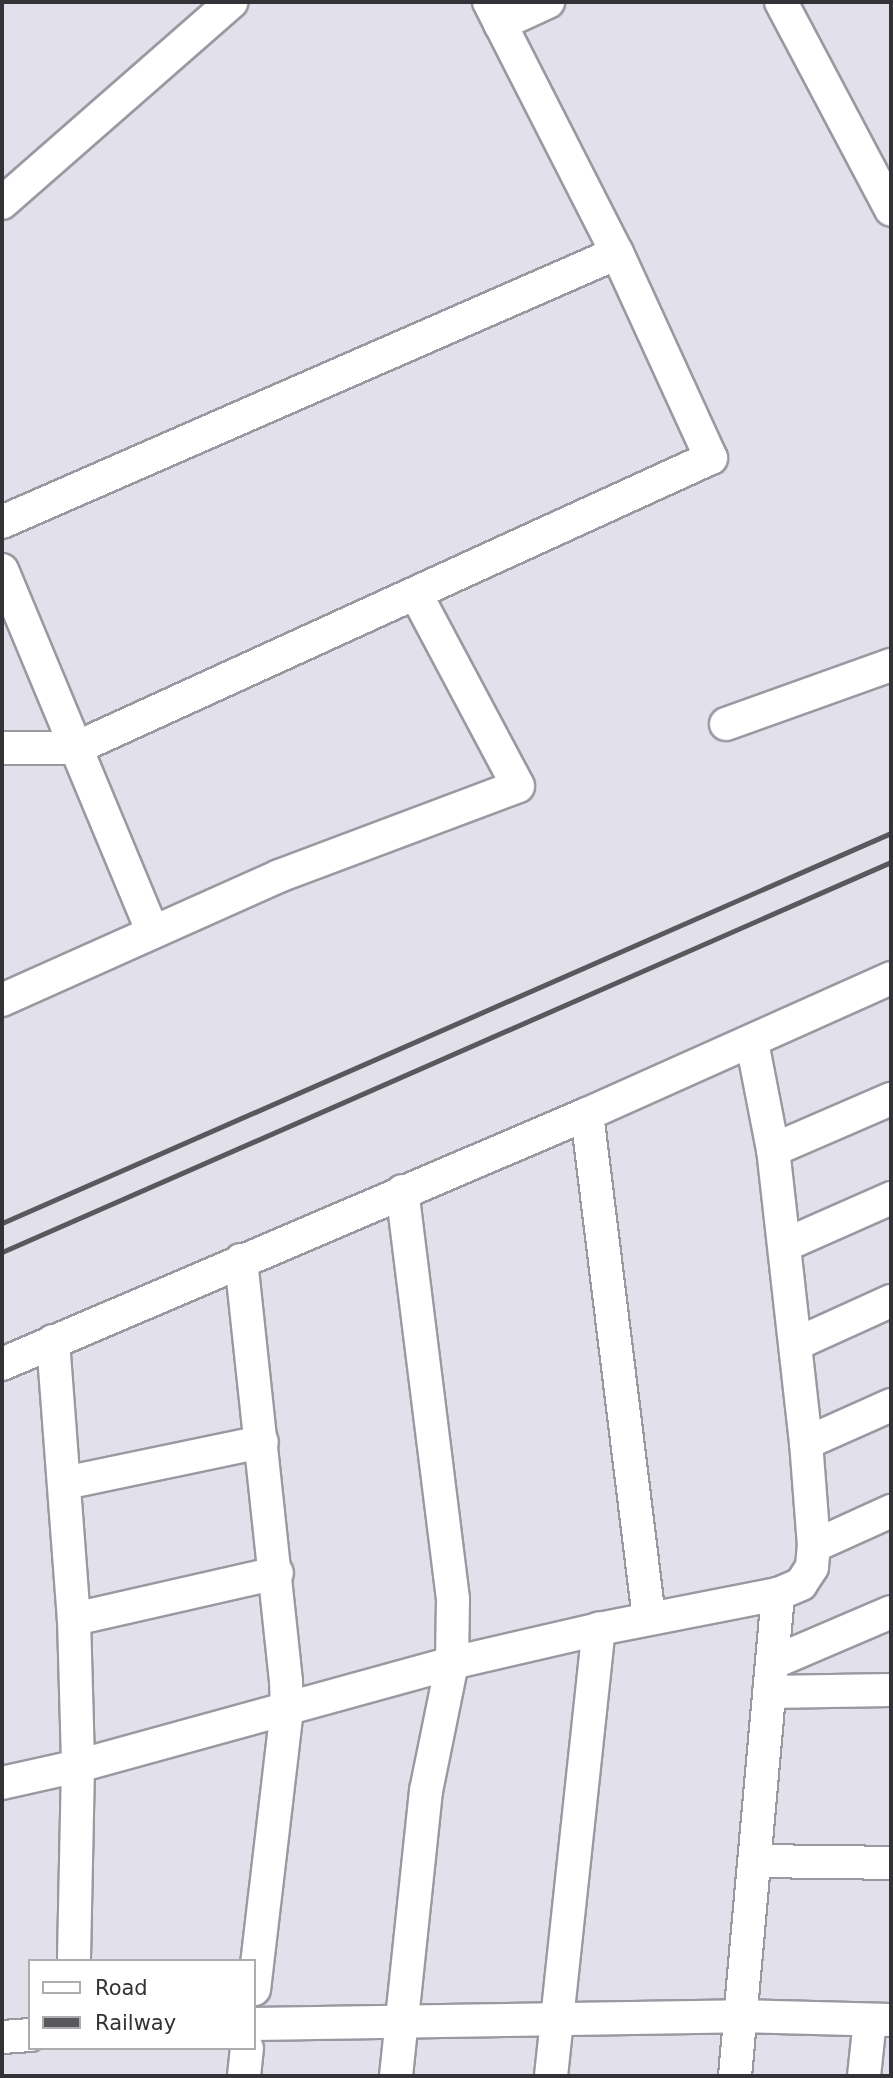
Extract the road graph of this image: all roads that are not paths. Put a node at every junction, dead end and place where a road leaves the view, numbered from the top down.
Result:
1 (232, 2) edge
2 (548, 2) edge
3 (781, 2) edge
4 (495, 13) edge
5 (2, 203) edge
6 (891, 210) edge
7 (617, 253) junction
8 (2, 522) edge
9 (2, 570) edge
10 (416, 594) junction
11 (891, 665) edge
12 (726, 724) dead end
13 (2, 748) edge
14 (76, 748) junction
15 (153, 932) junction
16 (891, 978) edge
17 (2, 1000) edge
18 (752, 1041) junction
19 (891, 1099) edge
20 (587, 1114) junction
21 (773, 1150) junction
22 (402, 1191) junction
23 (891, 1198) edge
24 (785, 1245) junction
25 (241, 1260) junction
26 (891, 1301) edge
27 (52, 1341) junction
28 (796, 1344) junction
29 (2, 1364) edge
30 (891, 1405) edge
31 (262, 1442) junction
32 (806, 1443) junction
33 (65, 1483) junction
34 (891, 1511) edge
35 (814, 1546) junction
36 (277, 1573) junction
37 (778, 1594) junction
38 (891, 1612) edge
39 (649, 1618) junction
40 (74, 1619) junction
41 (599, 1629) junction
42 (452, 1663) junction
43 (771, 1677) junction
44 (891, 1690) edge
45 (287, 1709) junction
46 (78, 1766) junction
47 (2, 1783) edge
48 (756, 1861) junction
49 (891, 1863) edge
50 (74, 1959) edge
51 (256, 1972) edge
52 (742, 2015) junction
53 (557, 2017) junction
54 (402, 2020) junction
55 (880, 2020) edge
56 (256, 2024) edge
57 (28, 2035) edge
58 (2, 2037) edge
59 (247, 2050) edge
60 (244, 2076) edge
61 (396, 2076) edge
62 (551, 2076) edge
63 (735, 2076) edge
64 (864, 2076) edge

1 - 5 street
2 - 4 street
3 - 6 street
4 - 7 street
7 - 8 street
7 - 10 street
9 - 14 street
10 - 14 street
10 - 15 street
11 - 12 street
13 - 14 street
14 - 15 street
15 - 17 street
16 - 18 street
18 - 20 street
18 - 21 street
19 - 21 street
20 - 22 street
20 - 39 street
21 - 24 street
22 - 25 street
22 - 42 street
23 - 24 street
24 - 28 street
25 - 27 street
25 - 31 street
26 - 28 street
27 - 29 street
27 - 33 street
28 - 32 street
30 - 32 street
31 - 33 street
31 - 36 street
32 - 35 street
33 - 40 street
34 - 35 street
35 - 37 street
36 - 40 street
36 - 45 street
37 - 39 street
37 - 43 street
38 - 43 street
39 - 41 street
40 - 46 street
41 - 42 street
41 - 53 street
42 - 45 street
42 - 54 street
43 - 44 street
43 - 48 street
45 - 46 street
45 - 51 street
46 - 47 street
46 - 50 street
48 - 49 street
48 - 52 street
52 - 53 street
52 - 55 street
52 - 63 street
53 - 54 street
53 - 62 street
54 - 56 street
54 - 61 street
55 - 64 street
57 - 58 street
59 - 60 street

